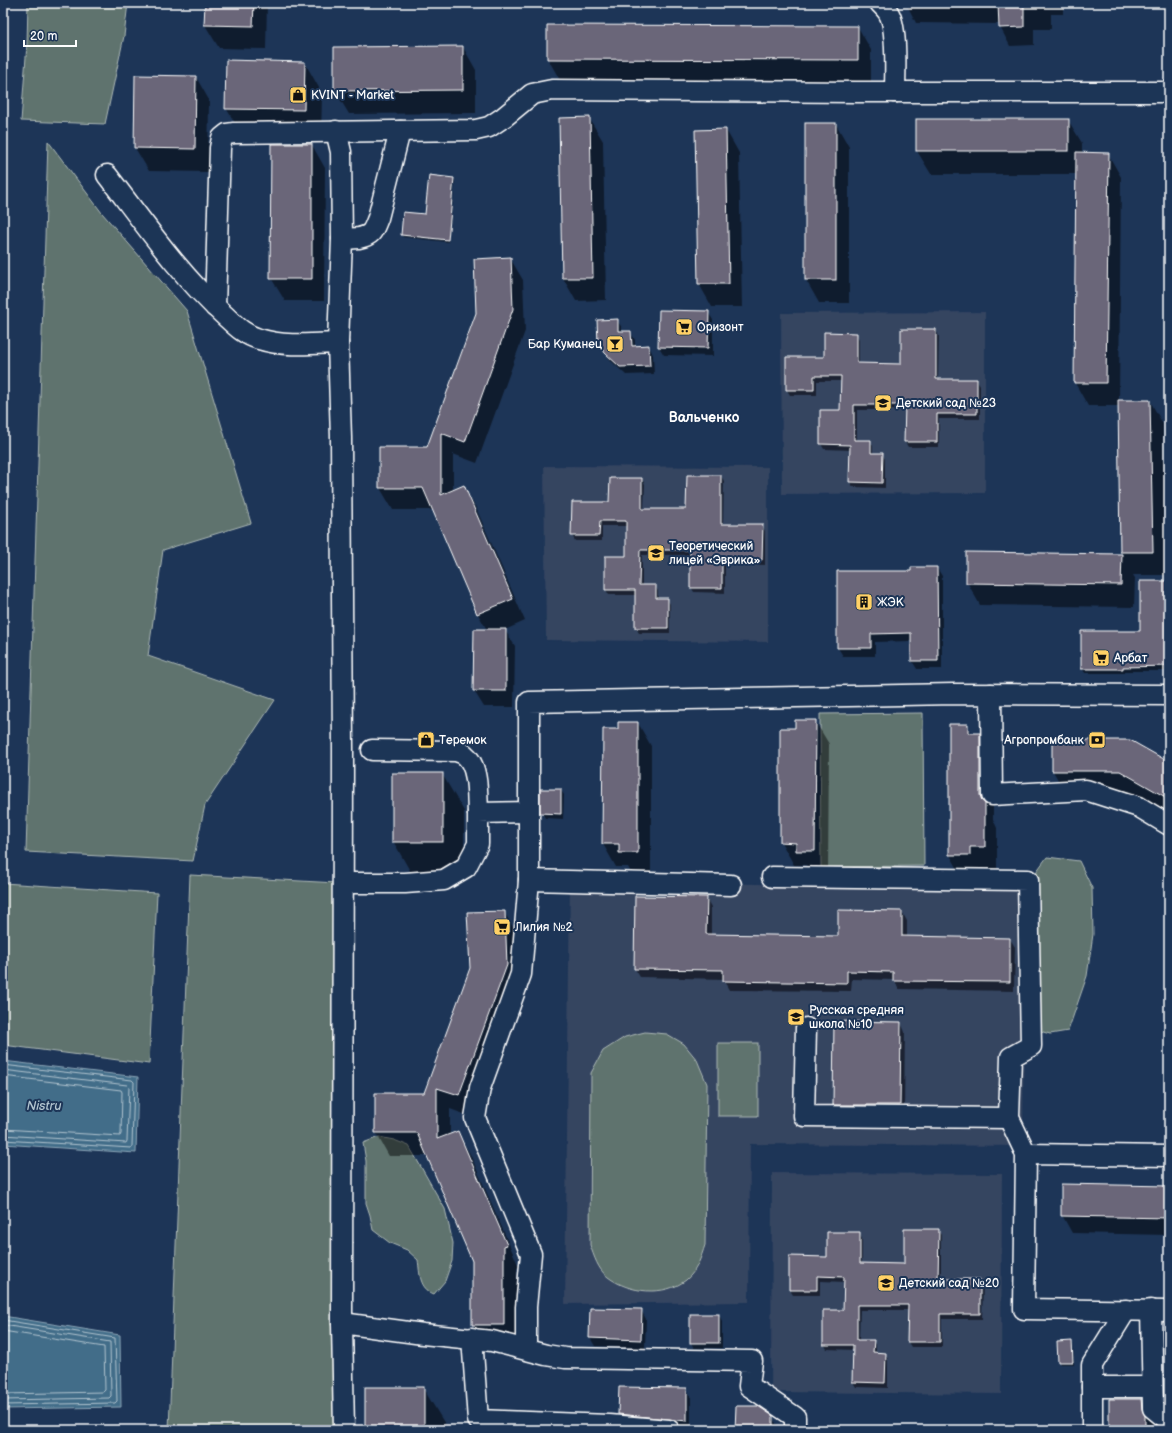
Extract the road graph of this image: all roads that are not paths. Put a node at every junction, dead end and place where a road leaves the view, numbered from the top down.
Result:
1 (880, 3) edge
2 (895, 92) junction
3 (1169, 92) edge
4 (400, 130) junction
5 (336, 131) junction
6 (107, 175) dead end
7 (342, 239) junction
8 (215, 307) junction
9 (338, 343) junction
10 (991, 694) junction
11 (1169, 695) edge
12 (372, 750) dead end
13 (478, 812) junction
14 (529, 812) junction
15 (1169, 825) edge
16 (772, 877) dead end
17 (529, 880) junction
18 (344, 883) junction
19 (731, 885) dead end
20 (806, 1028) dead end
21 (1008, 1118) junction
22 (1026, 1154) junction
23 (1169, 1156) edge
24 (1126, 1310) junction
25 (1160, 1311) edge
26 (342, 1322) junction
27 (472, 1338) junction
28 (526, 1349) junction
29 (1092, 1387) junction
30 (1152, 1387) junction
31 (1169, 1421) edge
32 (344, 1430) edge
33 (668, 1430) edge
34 (795, 1430) edge
35 (1092, 1430) edge

1 - 2 street
2 - 3 street
2 - 4 street
4 - 5 street
4 - 7 street
5 - 7 street
5 - 8 street
6 - 8 street
7 - 9 street
8 - 9 street
9 - 18 street
10 - 11 street
10 - 14 street
10 - 15 street
12 - 13 street
13 - 14 street
13 - 18 street
14 - 17 street
16 - 21 street
17 - 19 street
17 - 28 street
18 - 26 street
20 - 21 street
21 - 22 street
22 - 23 street
22 - 24 street
24 - 25 street
24 - 29 street
25 - 30 street
26 - 27 street
26 - 32 street
27 - 28 street
27 - 33 street
28 - 34 street
29 - 30 street
29 - 35 street
30 - 31 street

